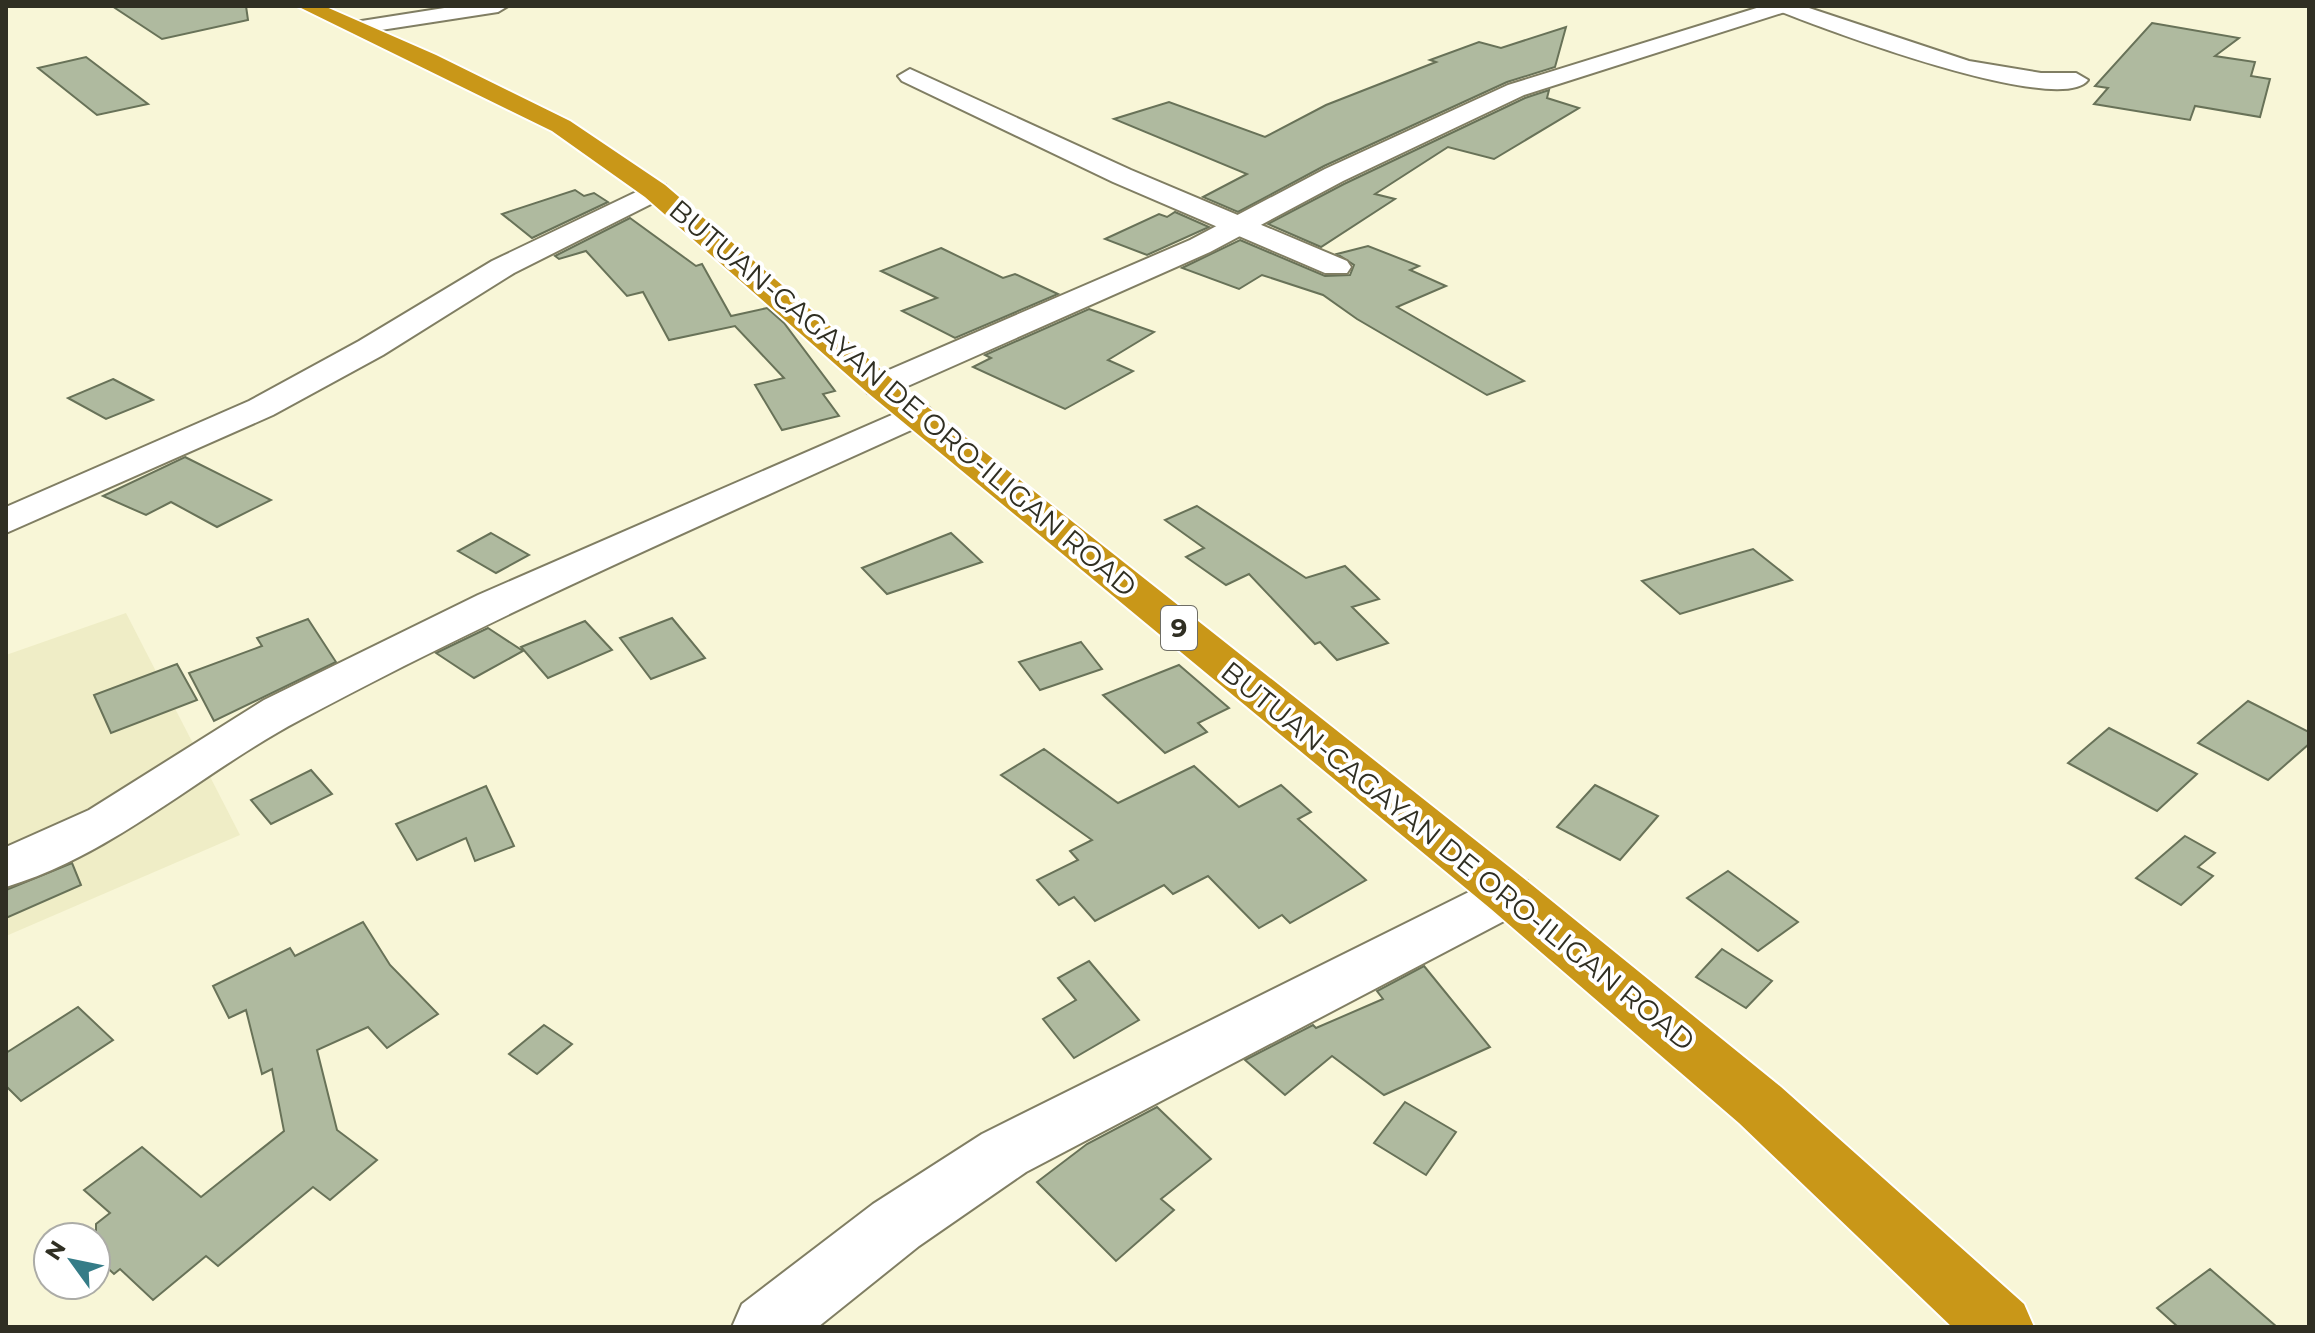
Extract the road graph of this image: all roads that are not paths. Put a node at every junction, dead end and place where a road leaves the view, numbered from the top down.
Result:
1 (307, 6) edge
2 (498, 6) edge
3 (1784, 6) edge
4 (355, 28) junction
5 (910, 76) dead end
6 (2076, 80) dead end
7 (655, 191) junction
8 (1237, 227) junction
9 (1336, 267) dead end
10 (880, 386) junction
11 (917, 415) junction
12 (6, 521) edge
13 (6, 868) edge
14 (1509, 895) junction
15 (766, 1327) edge
16 (2000, 1327) edge

1 - 4 highway, BUTUAN-CAGAYAN DE ORO-ILIGAN ROAD / 9
2 - 4 street
3 - 6 street
3 - 8 street
4 - 7 highway, BUTUAN-CAGAYAN DE ORO-ILIGAN ROAD / 9
5 - 8 street
7 - 10 highway, BUTUAN-CAGAYAN DE ORO-ILIGAN ROAD / 9
7 - 12 street
8 - 9 street
8 - 10 street
10 - 11 highway, BUTUAN-CAGAYAN DE ORO-ILIGAN ROAD / 9
11 - 13 street
11 - 14 highway, BUTUAN-CAGAYAN DE ORO-ILIGAN ROAD / 9
14 - 15 street
14 - 16 highway, BUTUAN-CAGAYAN DE ORO-ILIGAN ROAD / 9

